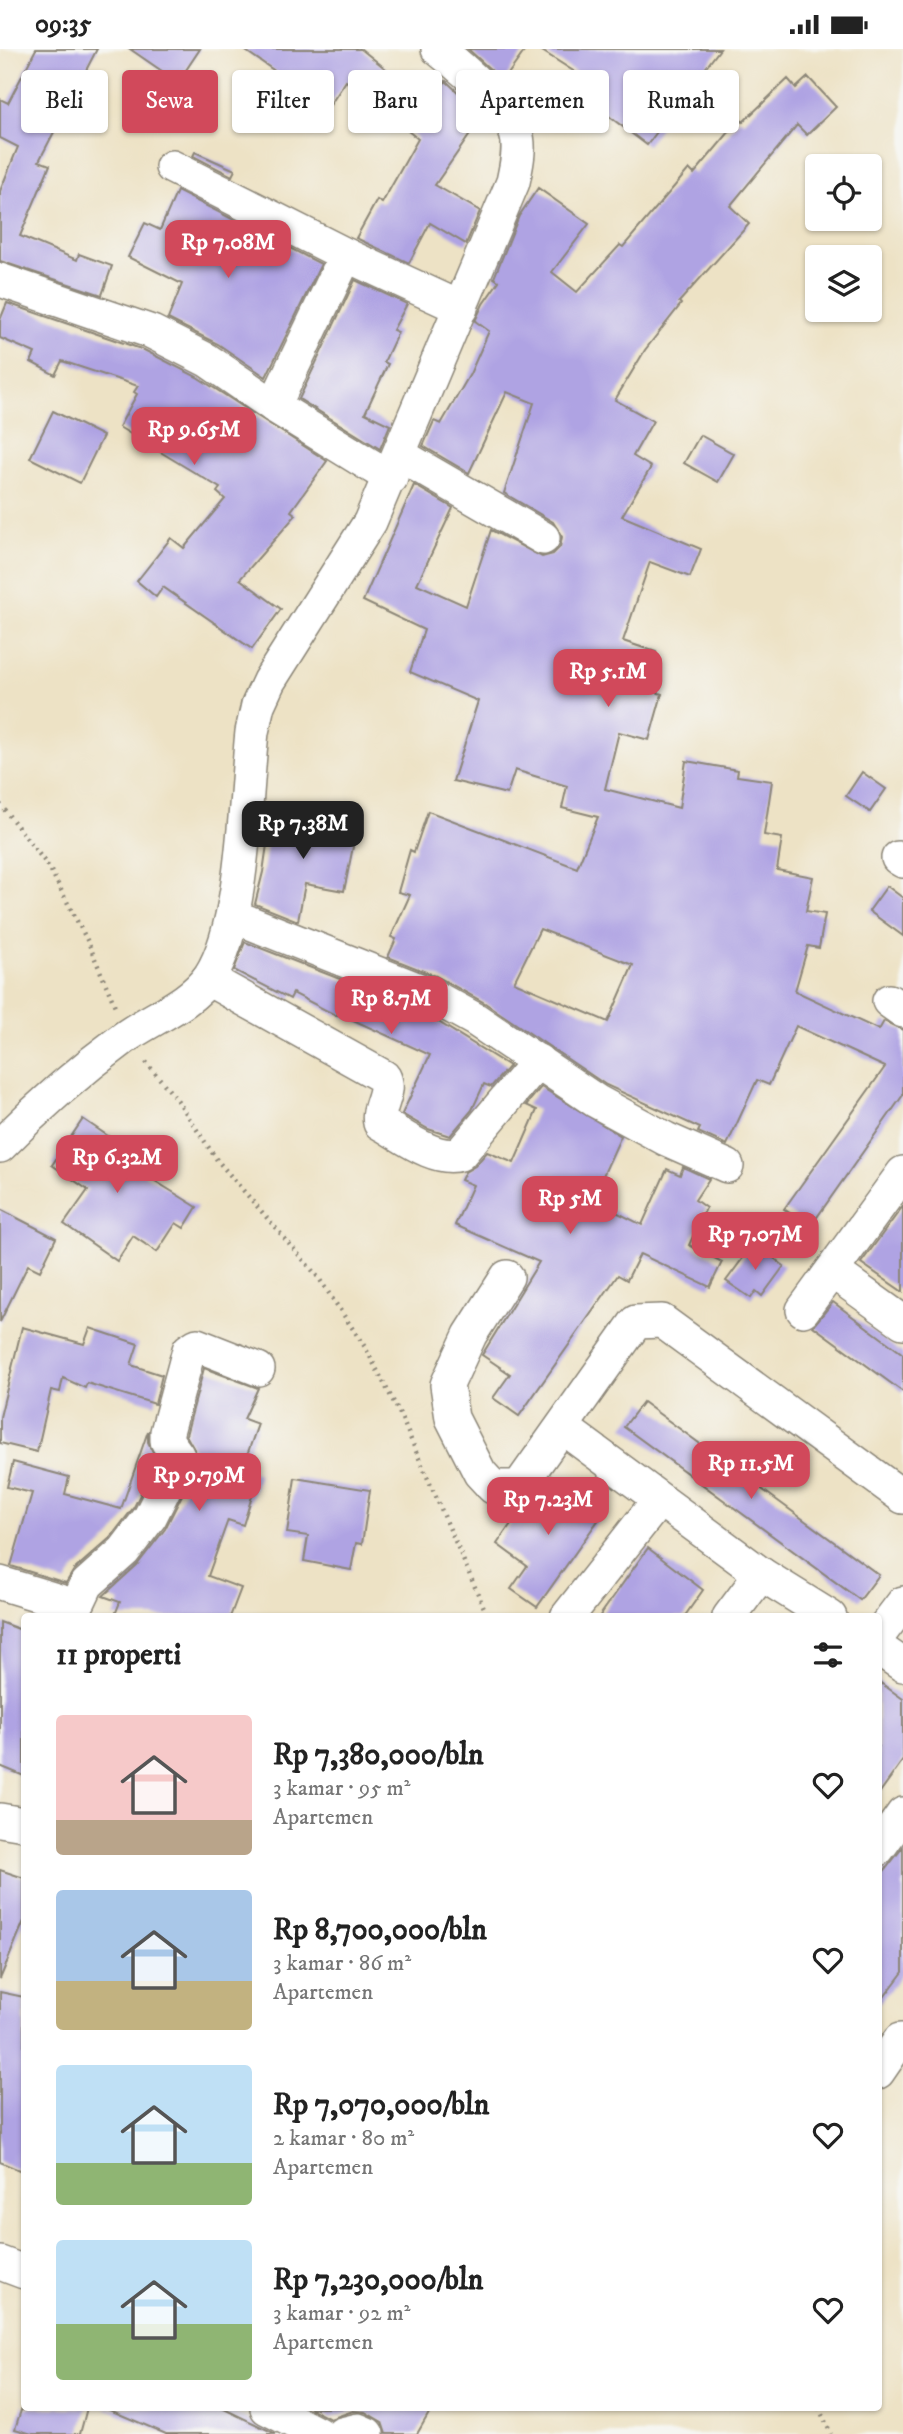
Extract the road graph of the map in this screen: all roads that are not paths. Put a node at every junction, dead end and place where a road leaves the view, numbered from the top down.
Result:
1 (438, 49) edge
2 (172, 166) dead end
3 (346, 255) junction
4 (0, 280) edge
5 (461, 308) junction
6 (274, 406) junction
7 (396, 467) junction
8 (543, 538) dead end
9 (233, 916) junction
10 (208, 979) junction
11 (538, 1061) junction
12 (0, 1146) edge
13 (727, 1166) dead end
14 (903, 1173) edge
15 (832, 1271) junction
16 (507, 1277) dead end
17 (803, 1310) dead end
18 (903, 1322) edge
19 (258, 1369) dead end
20 (563, 1428) junction
21 (903, 1497) edge
22 (659, 1500) junction
23 (761, 1574) junction
24 (0, 1584) edge
25 (903, 1602) edge
26 (570, 1613) edge
27 (732, 1613) edge
28 (824, 1613) edge
29 (882, 1631) edge
30 (882, 1651) edge
31 (903, 1665) edge
32 (903, 1814) edge
33 (0, 1820) edge
34 (21, 1824) edge
35 (882, 1843) edge
36 (903, 2040) edge
37 (882, 2066) edge
38 (0, 2263) edge
39 (21, 2271) edge
40 (273, 2411) edge
41 (318, 2434) edge
42 (342, 2434) edge
43 (367, 2434) edge

1 - 5 street
2 - 3 street
3 - 5 street
3 - 6 street
4 - 6 street
5 - 7 street
6 - 7 street
7 - 8 street
7 - 9 street
9 - 10 street
9 - 11 street
10 - 11 street
10 - 12 street
11 - 13 street
14 - 15 street
15 - 17 street
15 - 18 street
16 - 20 street
19 - 24 street
20 - 21 street
20 - 22 street
22 - 23 street
22 - 26 street
23 - 27 street
23 - 28 street
25 - 29 street
30 - 31 street
32 - 35 street
33 - 34 street
36 - 37 street
38 - 39 street
40 - 41 street
42 - 43 street

